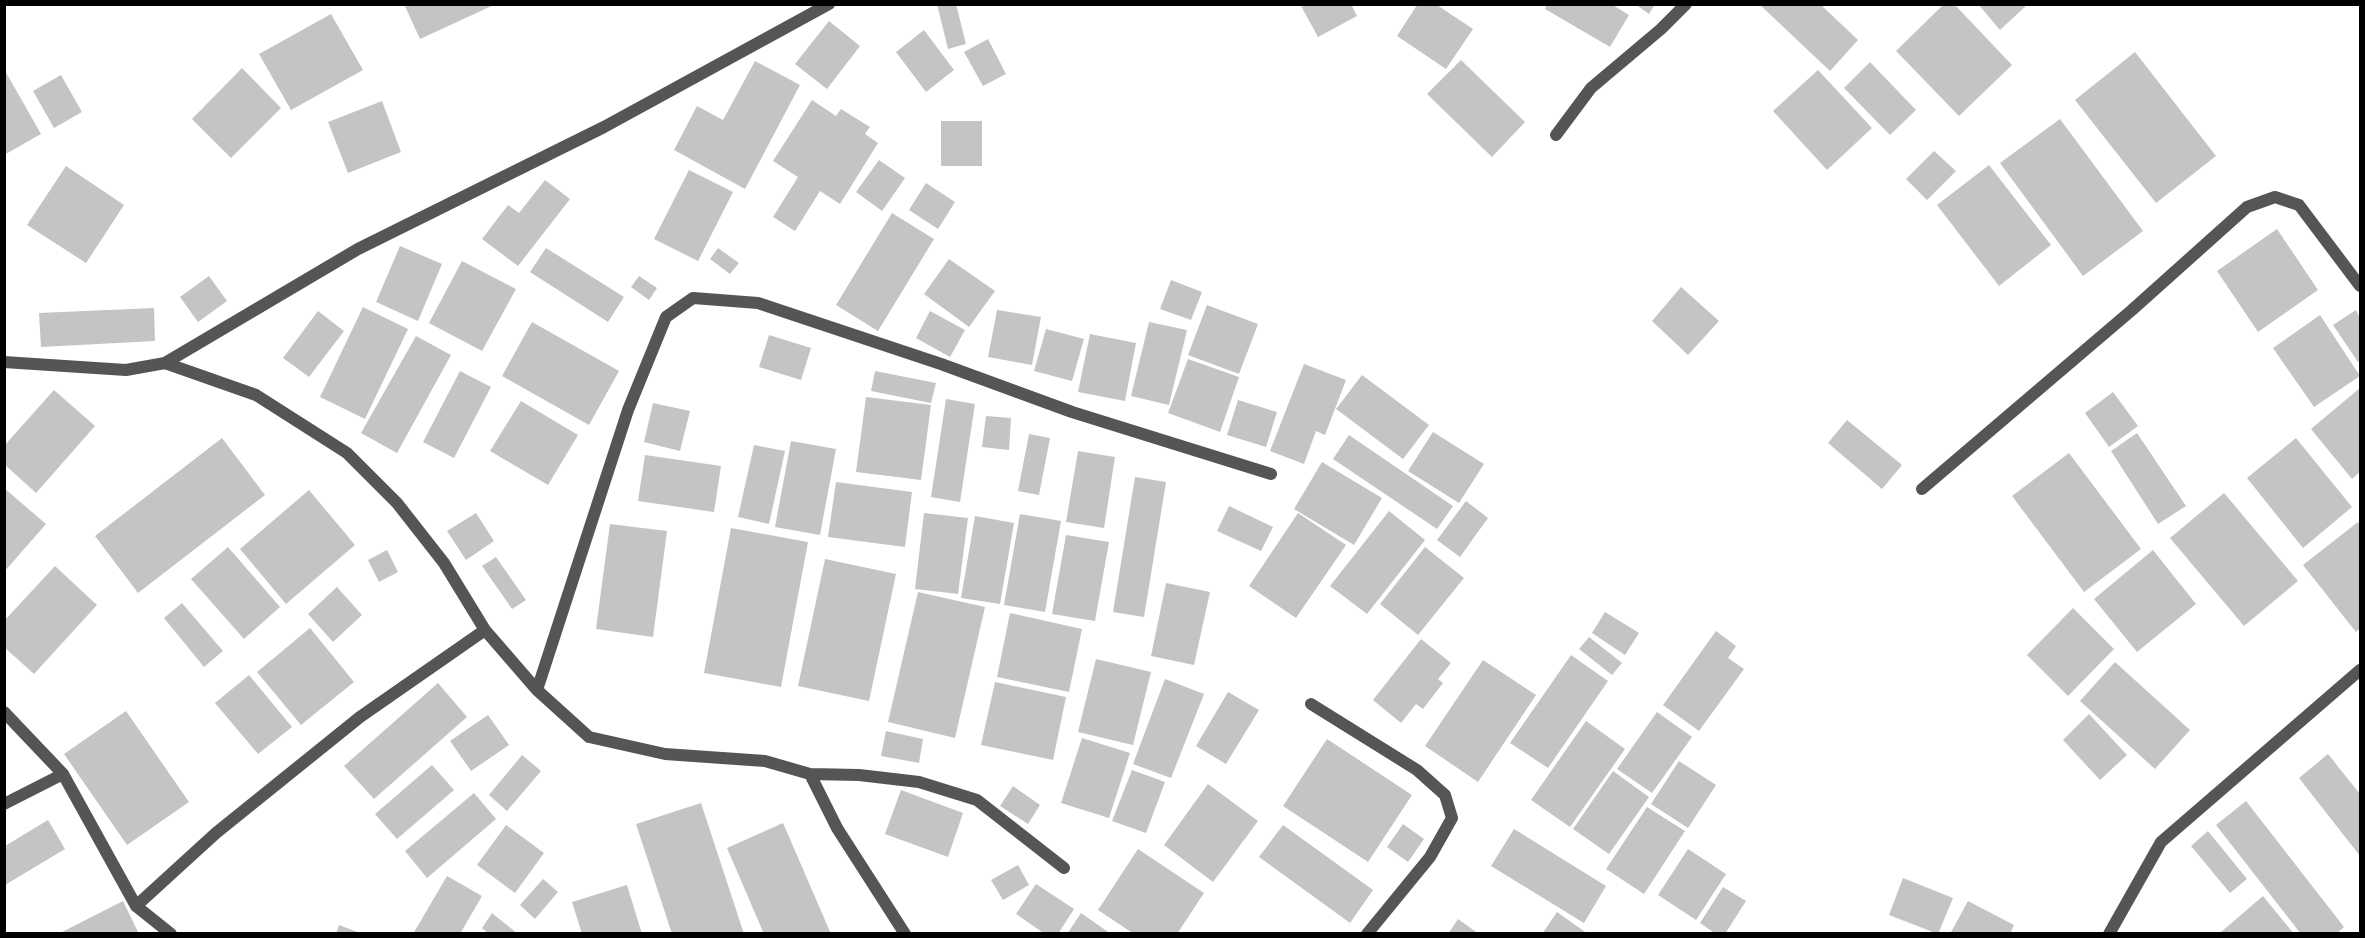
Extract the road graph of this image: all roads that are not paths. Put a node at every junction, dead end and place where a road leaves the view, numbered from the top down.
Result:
1 (829, 4) edge
2 (1686, 4) edge
3 (1556, 135) dead end
4 (2361, 286) edge
5 (4, 362) edge
6 (165, 363) junction
7 (1271, 474) dead end
8 (1922, 489) dead end
9 (485, 630) junction
10 (2361, 670) edge
11 (537, 690) junction
12 (1311, 704) dead end
13 (4, 712) edge
14 (63, 774) junction
15 (810, 774) junction
16 (4, 804) edge
17 (1065, 868) dead end
18 (136, 906) junction
19 (171, 933) edge
20 (905, 933) edge
21 (1367, 933) edge
22 (2109, 933) edge

1 - 6 street
2 - 3 street
4 - 8 street
5 - 6 street
6 - 9 street
7 - 11 street
9 - 11 street
9 - 18 street
10 - 22 street
11 - 15 street
12 - 21 street
13 - 14 street
14 - 16 street
14 - 18 street
15 - 17 street
15 - 20 street
18 - 19 street

